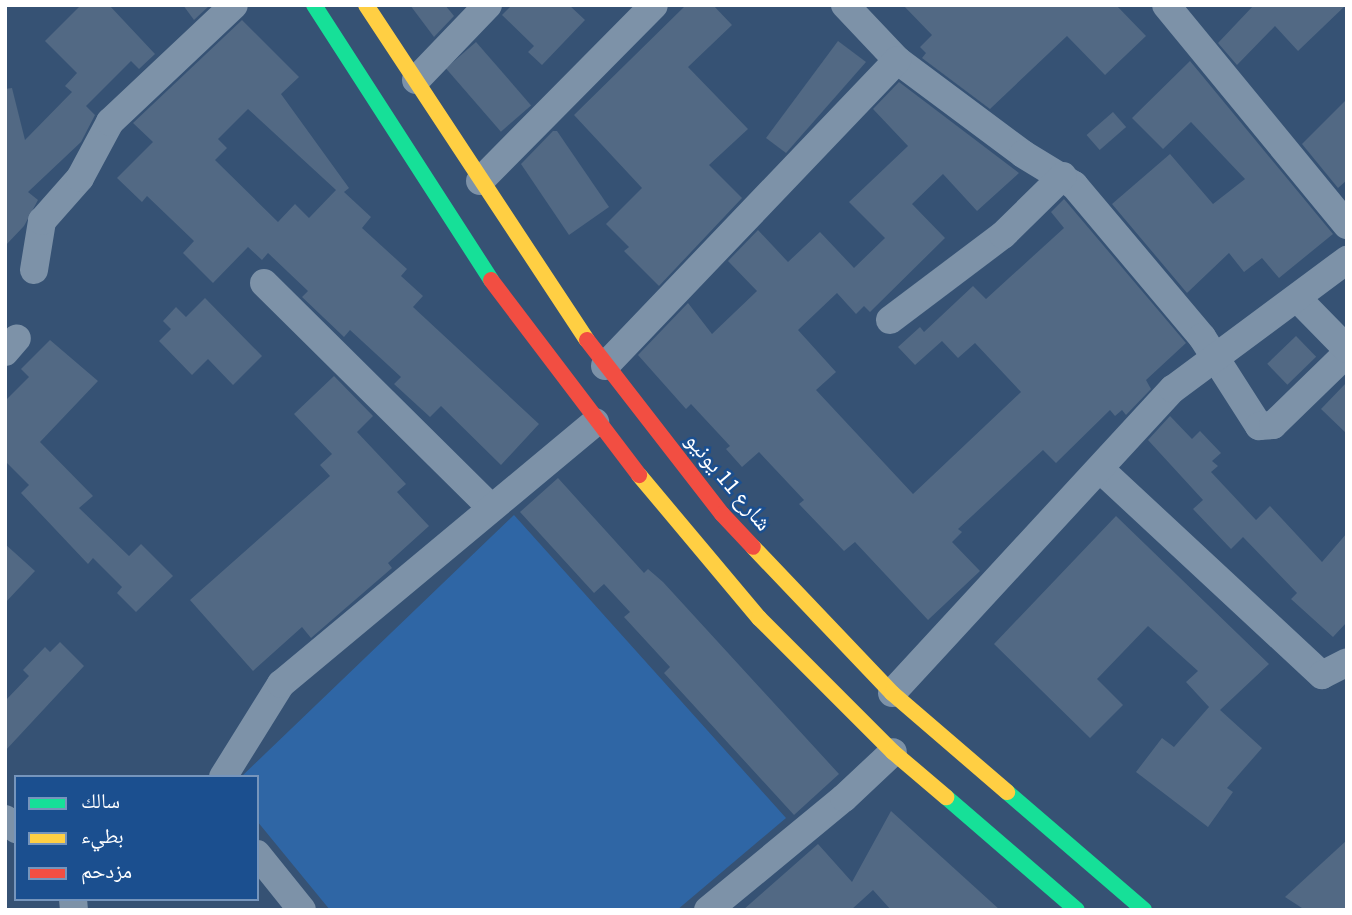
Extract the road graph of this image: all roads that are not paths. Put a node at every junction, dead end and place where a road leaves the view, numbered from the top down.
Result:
1 (234, 5) edge
2 (314, 5) edge
3 (488, 5) edge
4 (654, 5) edge
5 (845, 5) edge
6 (1166, 5) edge
7 (370, 11) edge
8 (338, 45) junction
9 (897, 60) junction
10 (416, 80) junction
11 (1063, 176) junction
12 (480, 181) junction
13 (1347, 225) edge
14 (1347, 260) edge
15 (34, 270) dead end
16 (264, 283) dead end
17 (1297, 298) junction
18 (890, 320) dead end
19 (1347, 351) edge
20 (1214, 359) junction
21 (605, 366) junction
22 (595, 422) junction
23 (1100, 469) junction
24 (491, 508) junction
25 (1347, 662) edge
26 (892, 693) junction
27 (893, 751) junction
28 (224, 775) edge
29 (259, 856) edge
30 (1102, 875) junction
31 (1076, 909) edge
32 (302, 910) edge
33 (708, 910) edge
34 (1144, 910) edge

1 - 15 street
2 - 8 highway
3 - 10 street
4 - 12 street
5 - 9 street
6 - 13 street
7 - 8 highway
7 - 10 highway, شارع 11 يونيو
8 - 22 highway
9 - 11 street
9 - 21 street
10 - 12 highway, شارع 11 يونيو
11 - 18 street
11 - 20 street
12 - 21 highway, شارع 11 يونيو
14 - 17 street
16 - 24 street
17 - 19 street
17 - 20 street
19 - 20 street
20 - 23 street
21 - 26 highway, شارع 11 يونيو
22 - 24 street
22 - 27 highway
23 - 25 street
23 - 26 street
24 - 28 street
26 - 30 highway, شارع 11 يونيو
27 - 31 highway
27 - 33 street
29 - 32 street
30 - 31 highway
30 - 34 highway, شارع 11 يونيو

